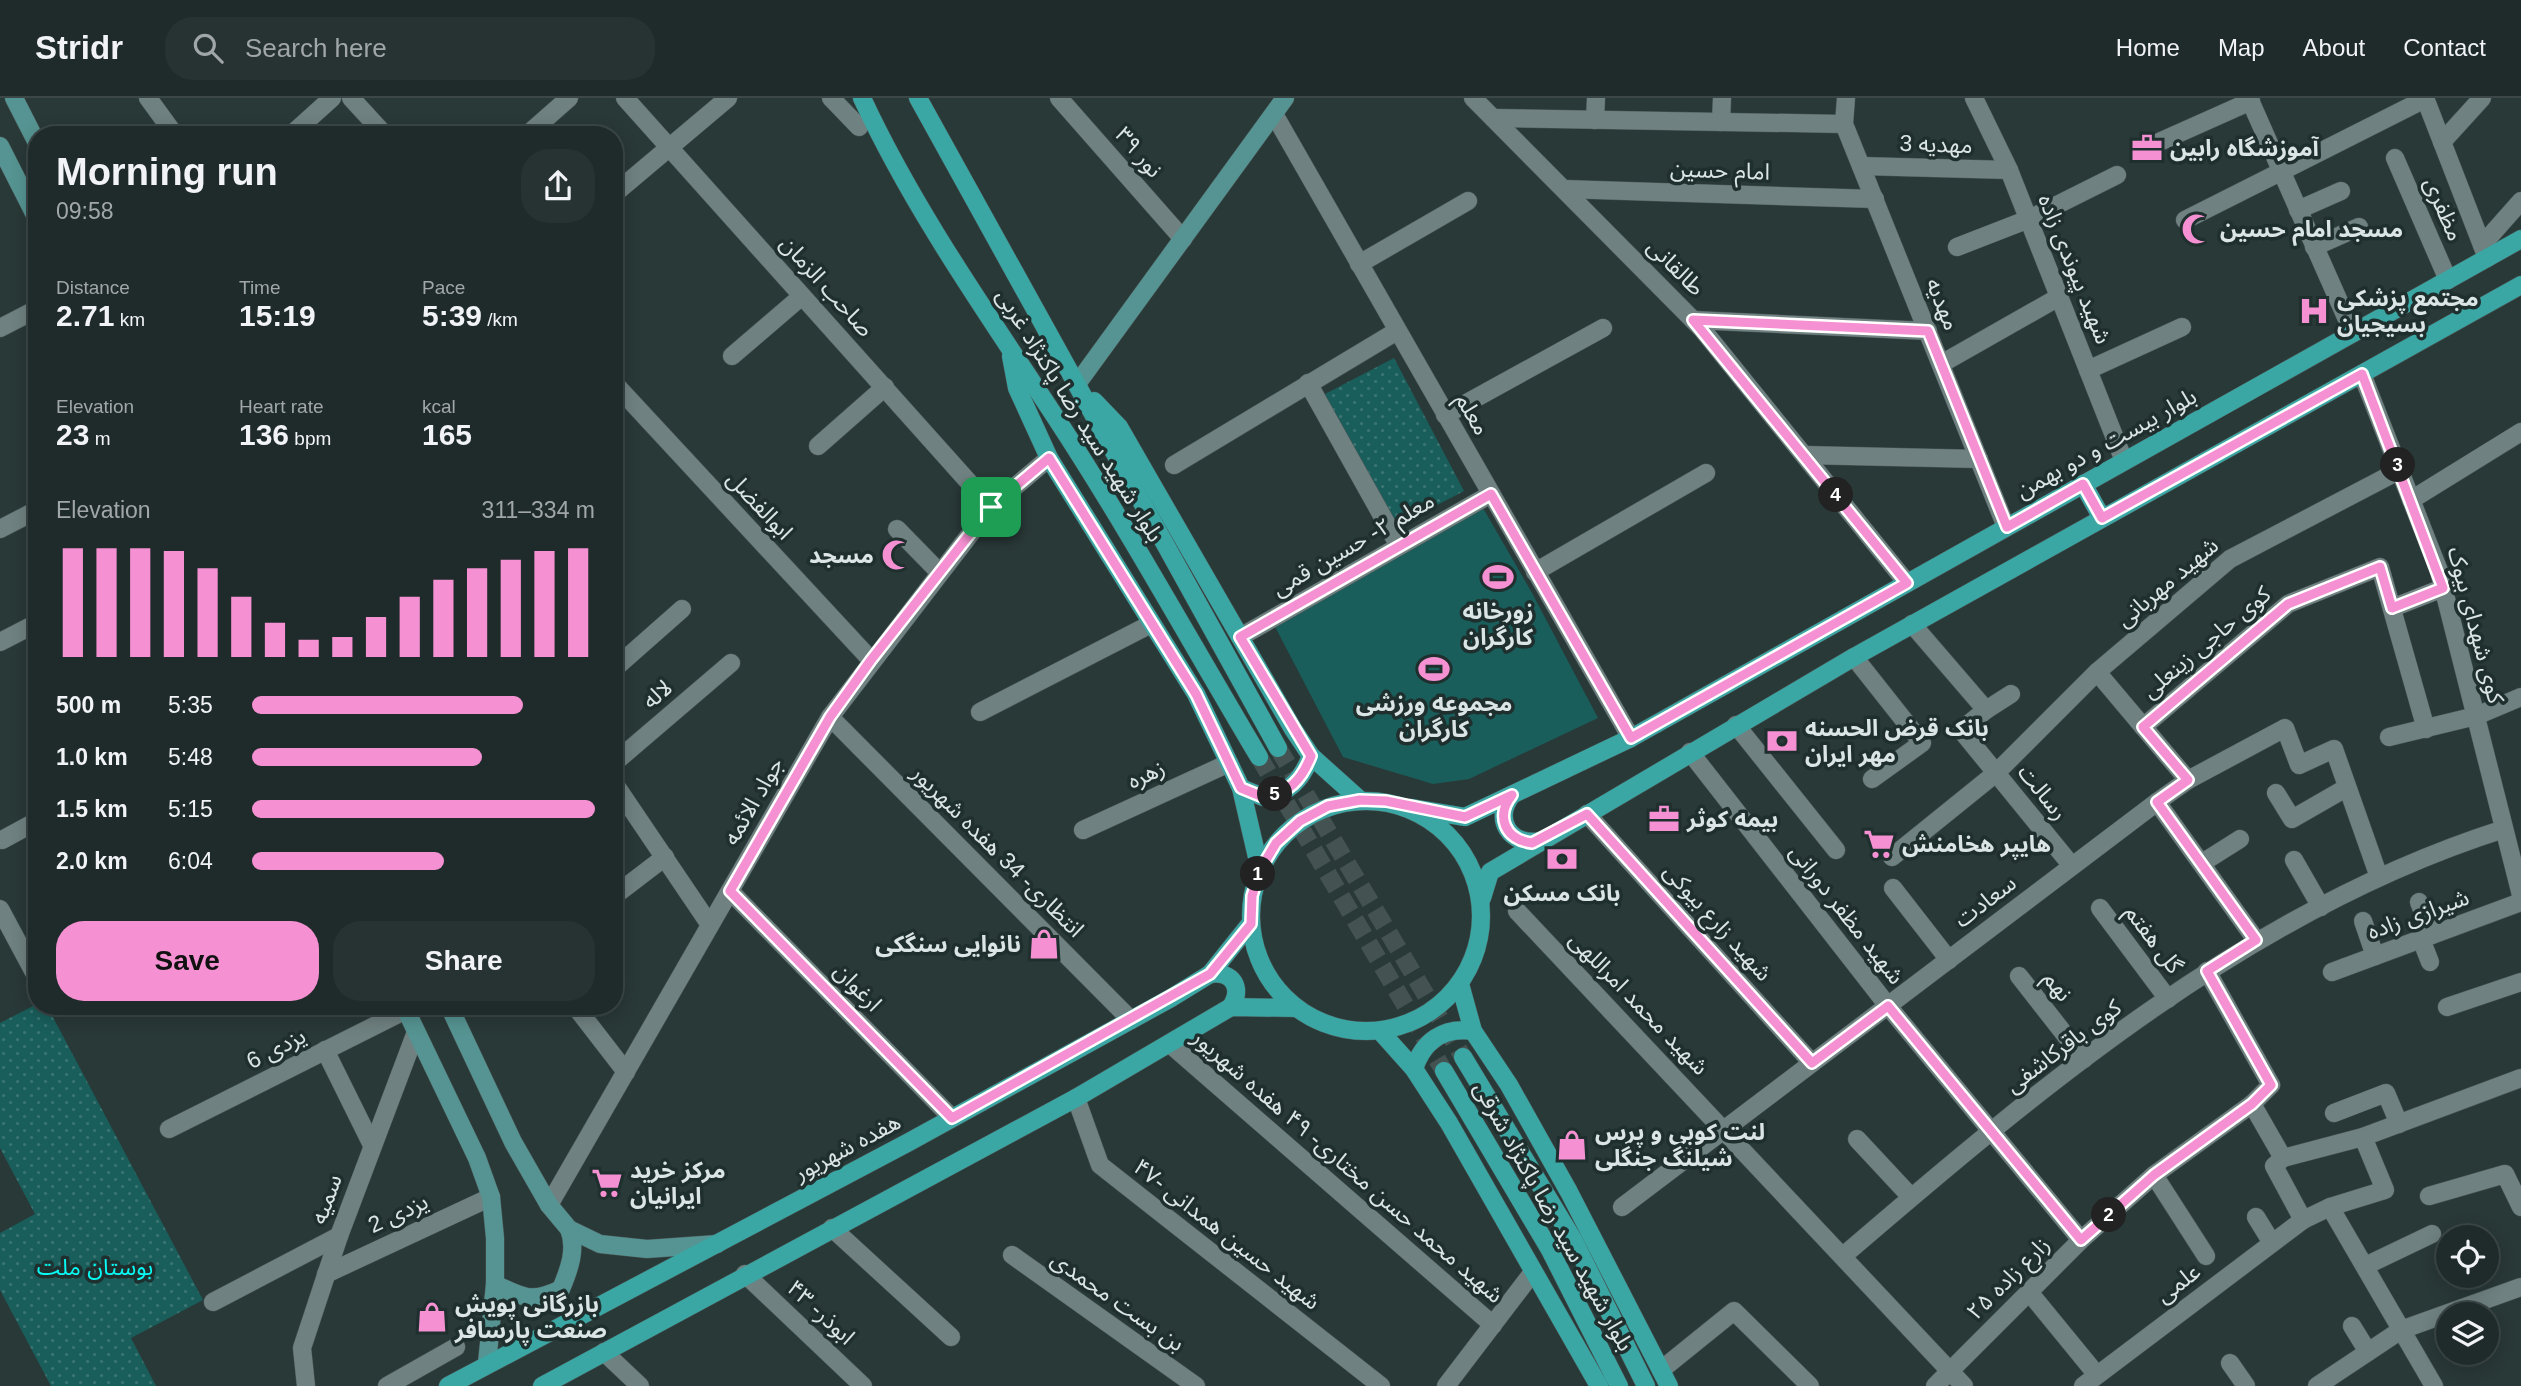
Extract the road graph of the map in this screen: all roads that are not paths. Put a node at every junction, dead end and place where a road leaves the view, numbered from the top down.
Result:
1 (14, 98) edge
2 (148, 98) edge
3 (332, 98) edge
4 (351, 98) edge
5 (569, 98) edge
6 (625, 98) edge
7 (728, 98) edge
8 (831, 98) edge
9 (862, 98) edge
10 (918, 98) edge
11 (1059, 98) edge
12 (1285, 98) edge
13 (1473, 98) edge
14 (1596, 98) edge
15 (1722, 98) edge
16 (1846, 98) edge
17 (1974, 98) edge
18 (2425, 98) edge
19 (2482, 98) edge
20 (2250, 99) edge
21 (1274, 114) junction
22 (1493, 118) junction
23 (1595, 120) junction
24 (1721, 122) junction
25 (1844, 124) junction
26 (28, 126) edge
27 (168, 126) edge
28 (301, 126) edge
29 (377, 126) edge
30 (537, 126) edge
31 (859, 127) dead end
32 (2442, 142) junction
33 (2157, 143) dead end
34 (669, 148) junction
35 (2, 153) edge
36 (2395, 158) dead end
37 (1861, 166) junction
38 (2008, 170) junction
39 (2282, 173) junction
40 (2117, 176) dead end
41 (623, 186) edge
42 (1564, 189) junction
43 (2341, 191) dead end
44 (1875, 199) junction
45 (1468, 201) dead end
46 (2521, 201) edge
47 (28, 202) edge
48 (2298, 210) junction
49 (2029, 219) junction
50 (2185, 220) dead end
51 (2359, 227) dead end
52 (1182, 239) junction
53 (2521, 239) edge
54 (1957, 247) dead end
55 (2314, 247) junction
56 (2485, 251) junction
57 (1359, 264) junction
58 (2448, 280) junction
59 (2521, 285) edge
60 (802, 296) junction
61 (2059, 297) junction
62 (28, 314) edge
63 (1693, 320) junction
64 (2182, 327) dead end
65 (0, 328) edge
66 (1603, 328) dead end
67 (1397, 331) junction
68 (1928, 331) junction
69 (2353, 333) junction
70 (1009, 349) junction
71 (732, 356) dead end
72 (1941, 364) junction
73 (2088, 370) junction
74 (2362, 374) junction
75 (1308, 383) junction
76 (1077, 384) junction
77 (885, 387) junction
78 (623, 393) edge
79 (1445, 415) junction
80 (2521, 432) edge
81 (818, 446) dead end
82 (1804, 455) junction
83 (1049, 458) junction
84 (1979, 459) junction
85 (2124, 461) junction
86 (1174, 465) dead end
87 (2400, 470) junction
88 (1706, 473) dead end
89 (2083, 484) junction
90 (1491, 494) junction
91 (2411, 500) junction
92 (991, 507) junction
93 (28, 515) edge
94 (2102, 518) junction
95 (2007, 527) junction
96 (0, 529) edge
97 (897, 529) dead end
98 (1399, 547) junction
99 (1535, 572) junction
100 (940, 573) junction
101 (1907, 583) junction
102 (2443, 588) junction
103 (2392, 608) junction
104 (682, 609) dead end
105 (1151, 624) junction
106 (1912, 624) junction
107 (28, 627) edge
108 (1240, 637) junction
109 (0, 642) edge
110 (1854, 657) junction
111 (871, 660) junction
112 (623, 661) edge
113 (731, 663) dead end
114 (2097, 672) junction
115 (2011, 694) dead end
116 (2521, 697) edge
117 (1986, 710) junction
118 (980, 712) dead end
119 (2476, 716) junction
120 (830, 717) junction
121 (1736, 725) junction
122 (2143, 727) junction
123 (2426, 729) junction
124 (2389, 737) dead end
125 (1631, 738) junction
126 (1278, 748) tunnel mouth
127 (1690, 752) junction
128 (623, 755) edge
129 (1311, 756) junction
130 (1259, 757) tunnel mouth
131 (1229, 763) junction
132 (1996, 773) junction
133 (1872, 779) dead end
134 (2188, 780) junction
135 (1241, 788) junction
136 (2346, 788) junction
137 (2276, 793) dead end
138 (1512, 795) junction
139 (623, 796) edge
140 (1360, 800) junction
141 (2157, 802) junction
142 (1411, 808) junction
143 (1587, 814) junction
144 (28, 826) edge
145 (2504, 829) junction
146 (1083, 830) dead end
147 (2240, 839) dead end
148 (2, 840) dead end
149 (1540, 841) junction
150 (1836, 850) dead end
151 (665, 857) junction
152 (1892, 857) dead end
153 (2294, 860) dead end
154 (2202, 863) junction
155 (2072, 866) junction
156 (1260, 870) junction
157 (2379, 877) junction
158 (1893, 888) dead end
159 (623, 889) edge
160 (730, 891) junction
161 (2521, 895) edge
162 (1482, 898) junction
163 (2419, 902) dead end
164 (2521, 902) edge
165 (2321, 907) junction
166 (2100, 908) dead end
167 (0, 909) edge
168 (1517, 911) dead end
169 (2363, 921) dead end
170 (1251, 924) junction
171 (710, 925) junction
172 (2427, 937) junction
173 (2256, 940) junction
174 (2375, 956) junction
175 (1949, 960) junction
176 (28, 961) edge
177 (2430, 962) dead end
178 (2207, 971) junction
179 (2332, 972) dead end
180 (1210, 974) junction
181 (2019, 976) dead end
182 (2521, 982) edge
183 (1460, 984) junction
184 (2168, 999) junction
185 (1888, 1006) junction
186 (1231, 1007) junction
187 (2447, 1007) dead end
188 (1296, 1008) junction
189 (392, 1015) edge
190 (408, 1015) edge
191 (454, 1015) edge
192 (582, 1015) edge
193 (1131, 1020) junction
194 (1380, 1031) junction
195 (1473, 1031) junction
196 (416, 1032) junction
197 (1170, 1044) junction
198 (325, 1050) junction
199 (1463, 1057) tunnel mouth
200 (2084, 1059) junction
201 (1812, 1063) junction
202 (1414, 1069) junction
203 (1444, 1071) tunnel mouth
204 (626, 1072) junction
205 (2521, 1078) edge
206 (1076, 1098) junction
207 (2252, 1104) junction
208 (2334, 1113) dead end
209 (952, 1118) junction
210 (2399, 1124) junction
211 (169, 1129) dead end
212 (1725, 1129) junction
213 (1993, 1131) junction
214 (2363, 1137) junction
215 (1857, 1139) dead end
216 (372, 1145) junction
217 (2283, 1158) junction
218 (2154, 1175) junction
219 (2429, 1196) dead end
220 (491, 1197) junction
221 (1911, 1197) junction
222 (549, 1205) junction
223 (1622, 1207) dead end
224 (2330, 1207) junction
225 (2521, 1207) edge
226 (2256, 1217) dead end
227 (2303, 1220) junction
228 (832, 1228) junction
229 (569, 1229) junction
230 (2432, 1234) dead end
231 (339, 1236) junction
232 (2081, 1240) junction
233 (2272, 1243) junction
234 (717, 1244) junction
235 (1012, 1255) dead end
236 (1843, 1256) junction
237 (2206, 1256) dead end
238 (2365, 1266) junction
239 (1533, 1272) junction
240 (326, 1274) junction
241 (745, 1274) junction
242 (495, 1284) junction
243 (2521, 1287) edge
244 (2029, 1292) junction
245 (213, 1302) dead end
246 (1493, 1325) junction
247 (2352, 1326) dead end
248 (2401, 1330) junction
249 (951, 1337) dead end
250 (456, 1347) dead end
251 (604, 1352) junction
252 (2368, 1352) junction
253 (487, 1363) junction
254 (2230, 1363) dead end
255 (1950, 1370) junction
256 (1665, 1378) edge
257 (2090, 1381) edge
258 (306, 1386) edge
259 (387, 1386) edge
260 (448, 1386) edge
261 (542, 1386) edge
262 (640, 1386) edge
263 (863, 1386) edge
264 (1196, 1386) edge
265 (1381, 1386) edge
266 (1446, 1386) edge
267 (1599, 1386) edge
268 (1619, 1386) edge
269 (1646, 1386) edge
270 (1810, 1386) edge
271 (1935, 1386) edge
272 (1964, 1386) edge
273 (2246, 1386) edge
274 (2317, 1386) edge
275 (2434, 1386) edge

1 - 26 main road
2 - 27 street
3 - 28 street
4 - 29 street
5 - 30 street
6 - 34 street, صاحب الزمان
7 - 34 street
8 - 31 street
9 - 70 main road, بلوار شهید سید رضا پاکنژاد غربی
10 - 76 main road
11 - 52 street, نور ۳۹
12 - 21 main road
13 - 22 street, طالقانی
14 - 23 street
15 - 24 street
16 - 25 street, مهدیه
17 - 38 street, شهید پیوندی زاده
18 - 32 street
18 - 39 street
19 - 32 street
20 - 33 street
20 - 39 street
21 - 52 main road
21 - 57 street, معلم
22 - 23 street
22 - 42 street, طالقانی
23 - 24 street
24 - 25 street
25 - 37 street, مهدیه
32 - 56 street
34 - 41 street
34 - 60 street, صاحب الزمان
35 - 47 main road
36 - 58 street, مظفری
37 - 38 street, مهدیه 3
37 - 44 street, مهدیه
38 - 49 street, شهید پیوندی زاده
39 - 48 street
39 - 50 street
40 - 49 street
42 - 44 street, امام حسین
42 - 63 street, طالقانی
43 - 48 street
44 - 68 street, مهدیه
45 - 57 street
46 - 56 street
48 - 55 street
49 - 54 street
49 - 61 street, شهید پیوندی زاده
51 - 55 street
52 - 76 main road
53 - 56 main road, بلوار بیست و دو بهمن
55 - 69 street
56 - 58 main road, بلوار بیست و دو بهمن
57 - 67 street, معلم
58 - 69 main road, بلوار بیست و دو بهمن
59 - 74 main road
60 - 71 street
60 - 77 street, صاحب الزمان
61 - 72 street
61 - 73 street, شهید پیوندی زاده
62 - 65 street
63 - 68 street
63 - 82 street, طالقانی
64 - 73 street
66 - 79 street
67 - 75 street
67 - 79 street, معلم
68 - 72 street, مهدیه
69 - 85 main road, بلوار بیست و دو بهمن
70 - 83 main road
70 - 130 main road, بلوار شهید سید رضا پاکنژاد غربی
72 - 84 street, مهدیه
73 - 85 street, شهید پیوندی زاده
74 - 87 street, کوی شهدای بیوک
74 - 94 main road
75 - 86 street
75 - 98 street
76 - 108 main road
76 - 126 main road
77 - 81 street
77 - 92 street, صاحب الزمان
78 - 111 street, ابوالفضل
79 - 90 street, معلم
80 - 91 street
82 - 84 street
82 - 101 street, طالقانی
83 - 92 street, جواد الائمه
83 - 105 main road
84 - 95 street, مهدیه
85 - 89 main road, بلوار بیست و دو بهمن
87 - 91 street, کوی شهدای بیوک
87 - 114 street, شهید مهربانی
88 - 99 street
89 - 94 main road
89 - 95 main road, بلوار بیست و دو بهمن
90 - 98 street, معلم ۲- حسین قمی
90 - 99 street, معلم
91 - 102 street, کوی شهدای بیوک
92 - 100 street, جواد الائمه
93 - 96 street
94 - 106 main road
95 - 101 main road, بلوار بیست و دو بهمن
97 - 100 street
98 - 108 street, معلم ۲- حسین قمی
99 - 125 street, معلم
100 - 111 street, جواد الائمه
101 - 125 main road, بلوار بیست و دو بهمن
102 - 103 street
102 - 119 street, کوی شهدای بیوک
103 - 122 street, کوی حاجی زینعلی
103 - 123 street, کوی حاجی زینعلی
104 - 112 street
105 - 118 street
105 - 131 main road
106 - 110 main road
106 - 117 street
107 - 109 street
108 - 129 main road
110 - 121 main road
110 - 133 street
111 - 120 street, جواد الائمه
113 - 128 street, لاله
114 - 122 street
114 - 132 street, شهید مهربانی
115 - 117 street
116 - 119 street
117 - 132 street, رسالت
119 - 123 street
119 - 145 street, کوی شهدای بیوک
120 - 160 street, جواد الائمه
120 - 193 street, انتظاری- 34 هفده شهریور
121 - 127 main road
121 - 150 street
122 - 134 street
123 - 124 street
125 - 138 main road, بلوار بیست و دو بهمن
127 - 143 main road
127 - 185 street, شهید مظفر دورانی
129 - 135 main road
129 - 140 main road
131 - 135 main road
131 - 146 street, زهره
132 - 152 street, شهید مهربانی
132 - 155 street, رسالت
134 - 136 street, سعادت
134 - 141 street, سعادت
135 - 156 main road
136 - 137 street
136 - 157 street, سعادت
138 - 142 main road, بلوار بیست و دو بهمن
138 - 149 main road
139 - 151 street
140 - 142 main road
140 - 156 main road
141 - 154 street
141 - 155 street, سعادت
142 - 162 main road
143 - 149 main road
143 - 201 street, شهید زارع بیوکی
144 - 148 street
145 - 157 street, کوی باقرکاشفی
145 - 161 street, کوی شهدای بیوک
147 - 154 street
149 - 162 main road
151 - 159 street
151 - 171 street
153 - 165 street
154 - 173 street
155 - 175 street, سعادت
156 - 170 main road
157 - 165 street, کوی باقرکاشفی
158 - 175 street
160 - 171 street, جواد الائمه
160 - 209 street, ارغوان
162 - 183 main road
163 - 172 street
164 - 172 street, شیرازی زاده
165 - 173 street, کوی باقرکاشفی
166 - 184 street, گل هفتم
167 - 176 street
168 - 212 street, شهید محمد امراللهی
169 - 174 street
170 - 180 main road, هفده شهریور
170 - 188 main road
171 - 204 street, جواد الائمه
172 - 174 street, شیرازی زاده
172 - 177 street
173 - 178 street, کوی باقرکاشفی
174 - 179 street, شیرازی زاده
175 - 185 street, سعادت
178 - 184 street, کوی باقرکاشفی
178 - 207 street
180 - 186 main road
180 - 193 main road, هفده شهریور
181 - 200 street, نهم
182 - 187 street
183 - 194 main road
183 - 195 main road
184 - 200 street, کوی باقرکاشفی
185 - 201 street, سعادت
185 - 213 street, شهید مظفر دورانی
186 - 188 main road
186 - 197 main road
188 - 194 main road
189 - 198 street, یزدی 6
190 - 196 main road
191 - 222 main road
192 - 204 street
193 - 209 main road, هفده شهریور
194 - 202 main road
195 - 202 main road
195 - 256 main road
196 - 216 street, سمیه
196 - 220 main road
197 - 206 main road
197 - 246 street, شهید محمد حسن مختاری- ۴۹ هفده شهریور
198 - 211 street, یزدی 6
198 - 216 street
199 - 269 main road, بلوار شهید سید رضا پاکنژاد شرقی
200 - 213 street, کوی باقرکاشفی
201 - 212 street, سعادت
202 - 239 main road
203 - 268 main road, بلوار شهید سید رضا پاکنژاد شرقی
204 - 222 street, جواد الائمه
205 - 210 street
206 - 228 main road
206 - 265 street, شهید حسین همدانی -۴۷
207 - 217 street
207 - 218 street, زارع زاده ۲۵
208 - 210 street
209 - 234 main road, هفده شهریور
210 - 214 street
212 - 223 street, سعادت
212 - 236 street, شهید محمد امراللهی
213 - 221 street, کوی باقرکاشفی
213 - 232 street, شهید مظفر دورانی
214 - 217 street
214 - 224 street, علمی
215 - 221 street
216 - 231 street, سمیه
217 - 227 street
218 - 232 street, زارع زاده ۲۵
218 - 237 street
219 - 225 street
220 - 240 street, یزدی 2
220 - 242 main road
221 - 236 street, کوی باقرکاشفی
222 - 229 main road
224 - 227 street, علمی
224 - 238 street
226 - 233 street
227 - 233 street, علمی
228 - 241 main road
228 - 249 street
229 - 234 main road
229 - 242 main road
230 - 238 street
231 - 240 street, سمیه
231 - 245 street
232 - 244 street, زارع زاده ۲۵
233 - 257 street, علمی
234 - 253 main road, هفده شهریور
235 - 264 street, بن بست محمدی
236 - 255 street, شهید محمد امراللهی
238 - 248 street
239 - 246 street
239 - 267 main road
240 - 258 street, سمیه
241 - 251 main road
241 - 263 street, ابوذر- ۴۳
242 - 253 main road
243 - 248 street
244 - 255 street, زارع زاده ۲۵
244 - 257 street
246 - 266 street
247 - 252 street
248 - 252 street
248 - 275 street
250 - 259 street
251 - 261 main road
251 - 262 street
252 - 274 street
253 - 260 main road, هفده شهریور
254 - 273 street
255 - 271 street, زارع زاده ۲۵
255 - 272 street, شهید محمد امراللهی
256 - 270 street

